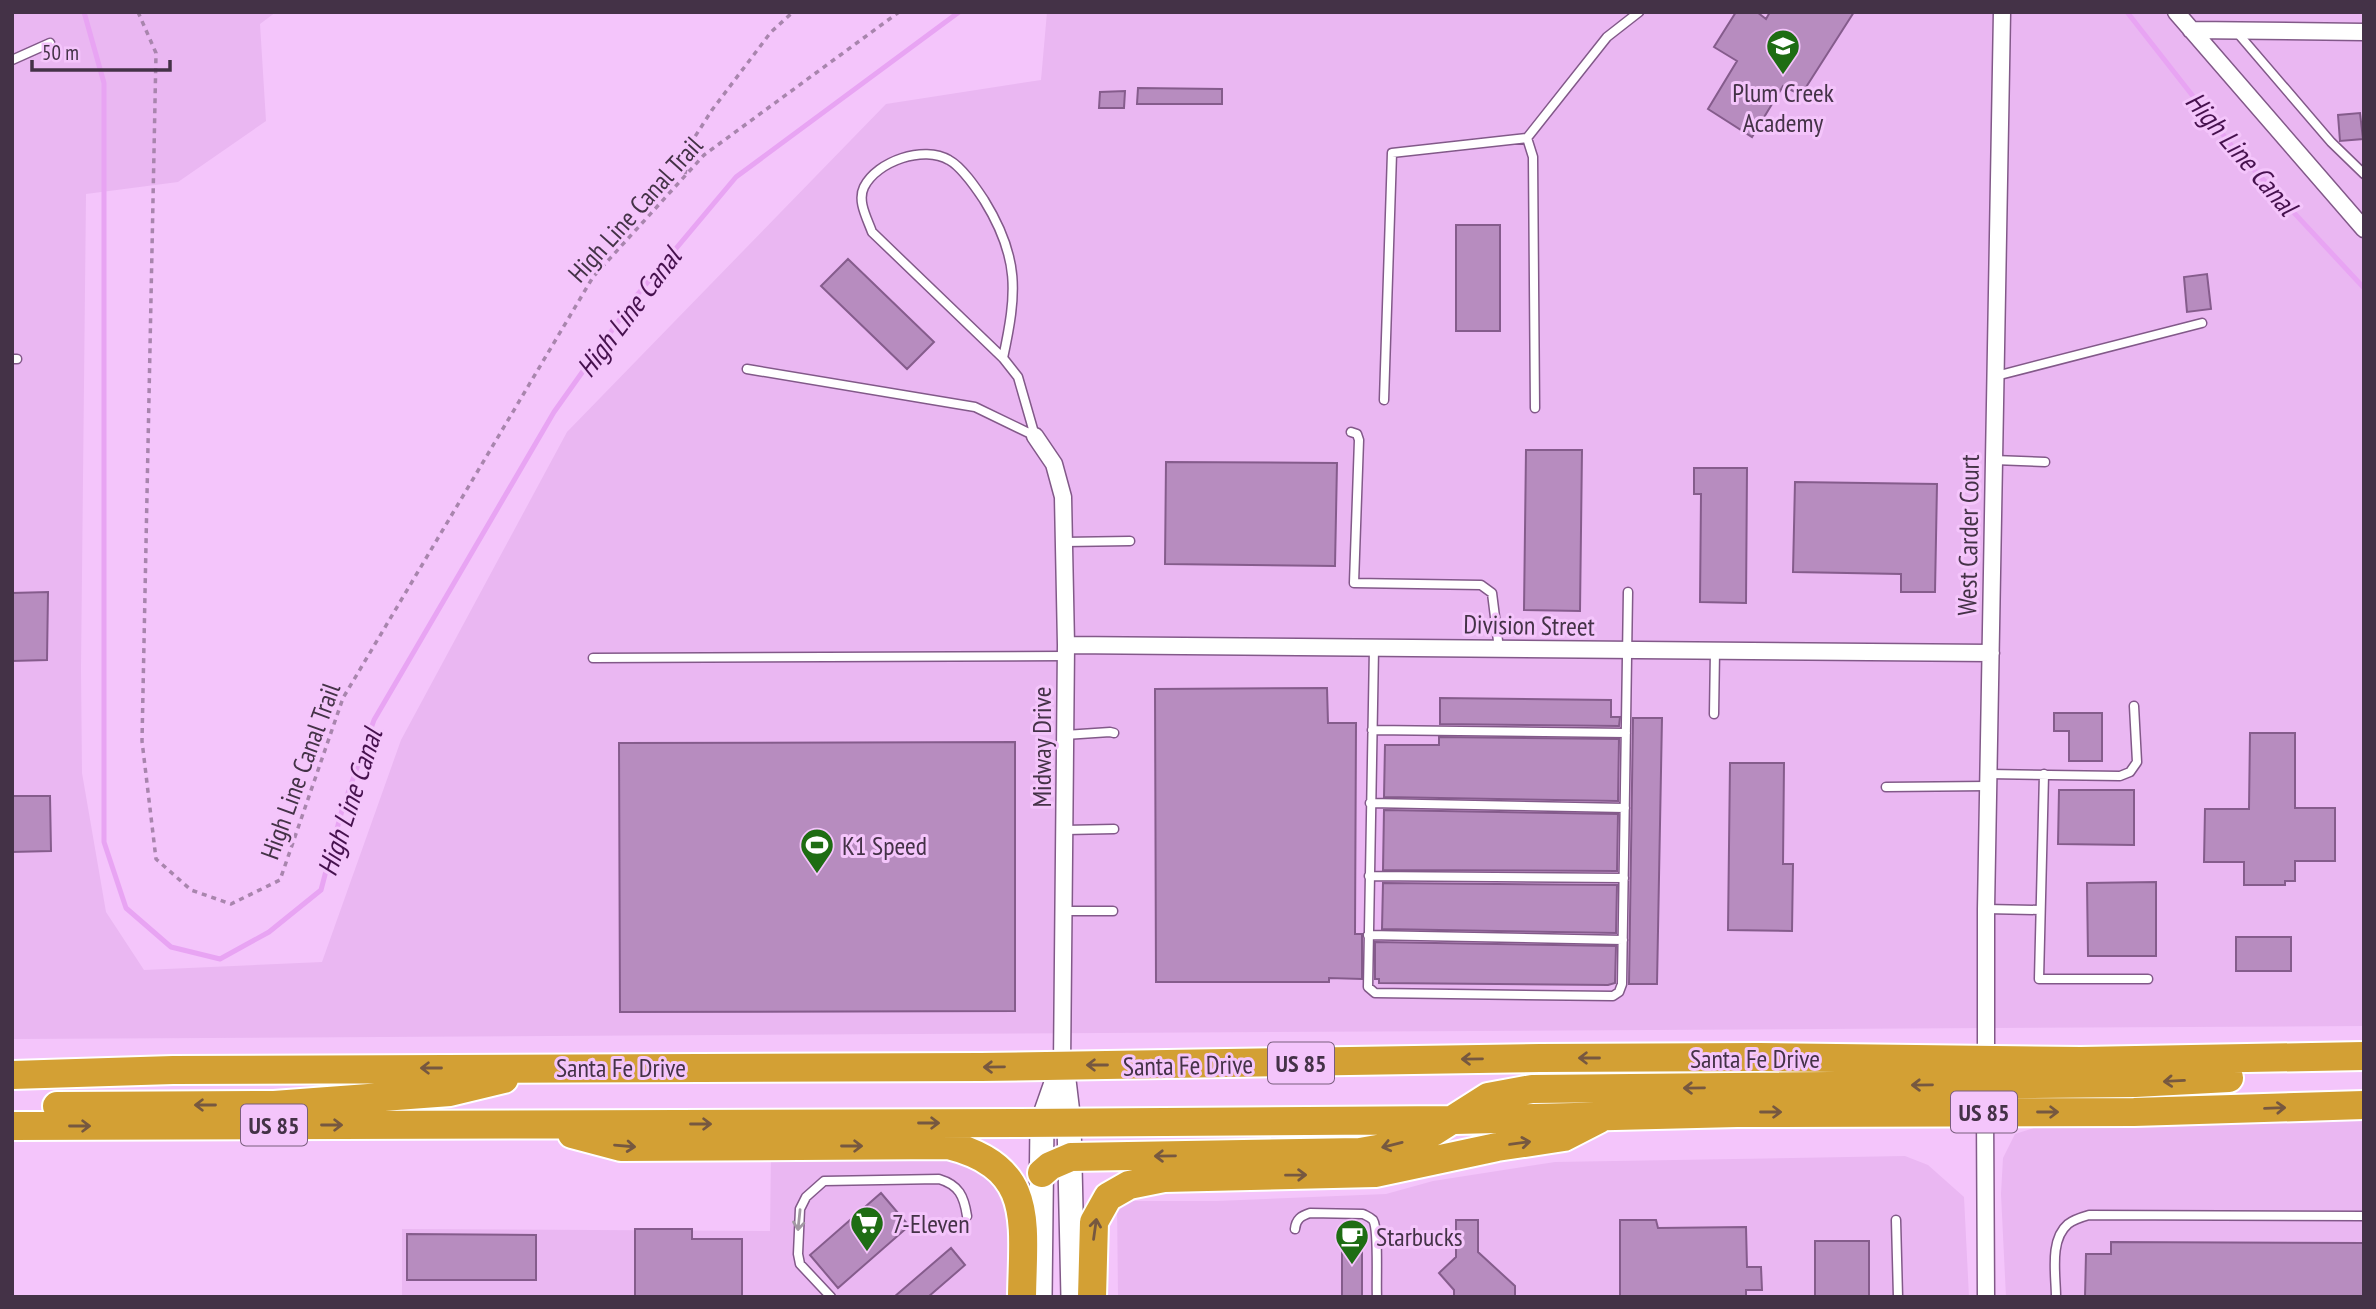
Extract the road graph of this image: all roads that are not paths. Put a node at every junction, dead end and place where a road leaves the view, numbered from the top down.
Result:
1 (1639, 12) edge
2 (2002, 12) edge
3 (2176, 12) edge
4 (2191, 30) junction
5 (2235, 30) junction
6 (2364, 32) edge
7 (50, 43) dead end
8 (12, 60) edge
9 (1527, 138) junction
10 (2364, 174) edge
11 (2364, 229) edge
12 (2202, 323) dead end
13 (1003, 358) junction
14 (747, 369) dead end
15 (1996, 376) junction
16 (1384, 400) dead end
17 (1535, 408) dead end
18 (1351, 432) dead end
19 (1035, 436) junction
20 (1994, 460) junction
21 (2045, 461) dead end
22 (1130, 541) dead end
23 (1064, 542) junction
24 (1628, 592) dead end
25 (1374, 648) junction
26 (1499, 649) junction
27 (1627, 650) junction
28 (1066, 651) junction
29 (1715, 651) junction
30 (1991, 653) junction
31 (593, 658) dead end
32 (2134, 706) dead end
33 (1714, 714) dead end
34 (1372, 730) junction
35 (1114, 733) dead end
36 (1626, 733) junction
37 (1065, 735) junction
38 (2044, 774) junction
39 (1988, 780) junction
40 (1886, 787) dead end
41 (1370, 803) junction
42 (1625, 808) junction
43 (1114, 829) dead end
44 (1065, 830) junction
45 (1369, 876) junction
46 (1624, 878) junction
47 (1986, 909) junction
48 (2039, 909) junction
49 (1064, 911) junction
50 (1113, 911) dead end
51 (1368, 935) junction
52 (1623, 940) junction
53 (2148, 979) dead end
54 (2364, 1056) edge
55 (1986, 1059) junction
56 (1062, 1066) junction
57 (2364, 1066) edge
58 (548, 1068) junction
59 (12, 1075) edge
60 (2364, 1105) edge
61 (12, 1107) edge
62 (1985, 1112) junction
63 (1605, 1116) junction
64 (1455, 1120) junction
65 (1055, 1123) junction
66 (535, 1124) junction
67 (12, 1126) edge
68 (1071, 1157) junction
69 (1042, 1173) junction
70 (967, 1216) dead end
71 (2364, 1216) edge
72 (1896, 1220) dead end
73 (1295, 1229) dead end
74 (831, 1297) edge
75 (1022, 1297) edge
76 (1040, 1297) edge
77 (1073, 1297) edge
78 (1092, 1297) edge
79 (1377, 1297) edge
80 (1898, 1297) edge
81 (1986, 1297) edge
82 (2056, 1297) edge

1 - 9 lane
2 - 15 street, West Carder Court
3 - 4 street
4 - 5 street
4 - 11 street
5 - 6 street
5 - 10 lane
7 - 8 lane
9 - 16 lane
9 - 17 lane
12 - 15 lane
13 - 13 lane
13 - 19 lane
14 - 19 lane
15 - 20 street, West Carder Court
18 - 26 lane
19 - 23 street, Midway Drive
20 - 21 lane
20 - 30 street, West Carder Court
22 - 23 lane
23 - 28 street, Midway Drive
24 - 27 lane
25 - 26 street, Division Street
25 - 28 street, Division Street
25 - 34 lane
26 - 27 street, Division Street
27 - 29 street, Division Street
27 - 36 lane
28 - 31 lane
28 - 37 street, Midway Drive
29 - 30 street, Division Street
29 - 33 lane
30 - 39 street, West Carder Court
32 - 38 lane
34 - 36 lane
34 - 41 lane
35 - 37 lane
36 - 42 lane
37 - 44 street, Midway Drive
38 - 39 lane
38 - 48 lane
39 - 40 lane
39 - 47 street, West Carder Court
41 - 42 lane
41 - 45 lane
42 - 46 lane
43 - 44 lane
44 - 49 street, Midway Drive
45 - 46 lane
45 - 51 lane
46 - 52 lane
47 - 48 lane
47 - 55 street, West Carder Court
48 - 53 lane
49 - 50 lane
49 - 56 street, Midway Drive
51 - 52 lane
51 - 52 lane
54 - 55 highway, Santa Fe Drive / US 85
55 -> 56 highway, Santa Fe Drive / US 85
56 -> 58 highway, Santa Fe Drive / US 85
56 - 65 street
57 -> 64 highway
58 -> 59 highway, Santa Fe Drive / US 85
58 -> 61 highway
62 -> 60 highway, Santa Fe Drive / US 85
63 -> 62 highway, Santa Fe Drive / US 85
62 - 81 street
63 - 64 highway, Santa Fe Drive / US 85
78 -> 63 highway
64 - 65 highway, Santa Fe Drive / US 85
64 -> 68 highway
66 -> 65 highway, Santa Fe Drive / US 85
65 - 68 street
65 - 69 street
67 -> 66 highway, Santa Fe Drive / US 85
66 -> 75 highway
68 - 69 highway
68 - 77 street
69 - 76 street
70 -> 74 lane
71 - 82 lane
72 - 80 lane
73 - 79 lane

